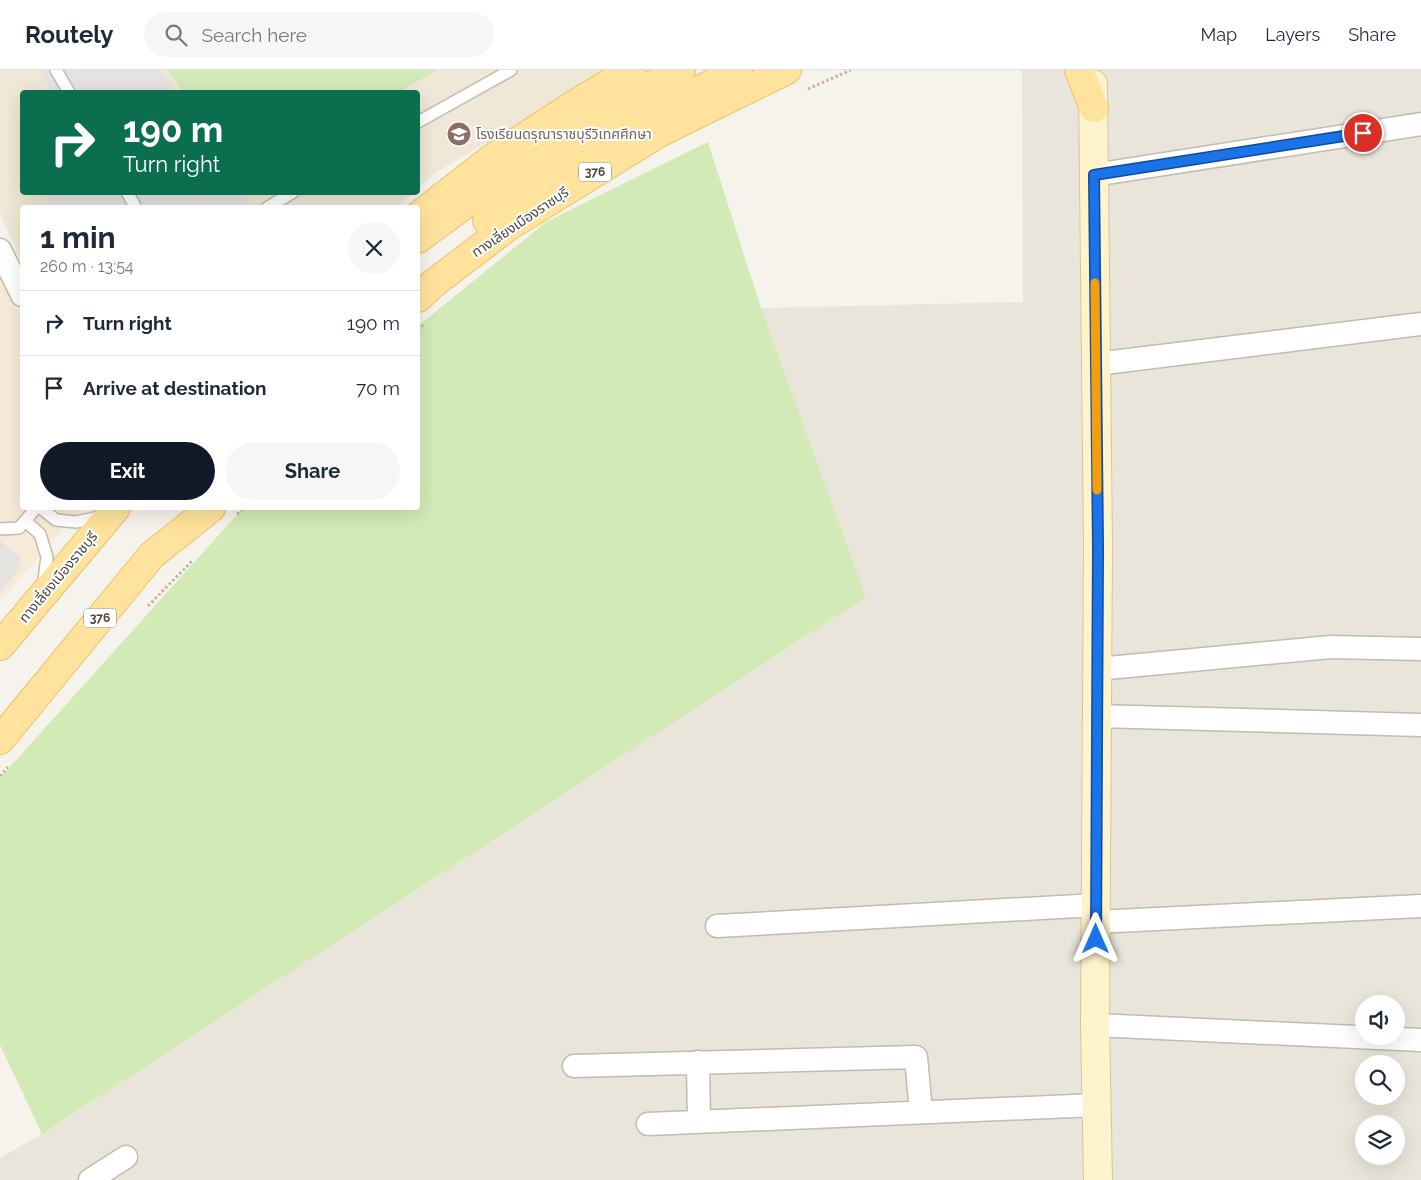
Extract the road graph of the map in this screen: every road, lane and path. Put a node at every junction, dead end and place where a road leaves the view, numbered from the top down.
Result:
1 (511, 70) edge
2 (631, 70) edge
3 (681, 70) edge
4 (738, 70) edge
5 (787, 70) edge
6 (1079, 70) edge
7 (1093, 70) edge
8 (1102, 70) edge
9 (60, 72) edge
10 (68, 90) edge
11 (1094, 108) junction
12 (420, 121) edge
13 (1421, 124) edge
14 (1094, 175) junction
15 (288, 195) edge
16 (272, 205) edge
17 (420, 214) edge
18 (420, 238) edge
19 (0, 250) edge
20 (420, 271) edge
21 (20, 291) edge
22 (420, 296) edge
23 (1421, 324) edge
24 (1096, 364) junction
25 (34, 510) edge
26 (44, 510) edge
27 (194, 510) edge
28 (208, 510) edge
29 (113, 511) edge
30 (25, 521) junction
31 (0, 529) edge
32 (152, 555) junction
33 (42, 596) junction
34 (0, 646) edge
35 (1421, 649) edge
36 (1097, 670) junction
37 (1097, 716) junction
38 (1421, 725) edge
39 (0, 740) edge
40 (1421, 906) edge
41 (1096, 914) junction
42 (717, 926) dead end
43 (1096, 1025) junction
44 (1421, 1040) edge
45 (698, 1062) junction
46 (574, 1066) dead end
47 (1096, 1104) junction
48 (921, 1112) junction
49 (699, 1122) junction
50 (648, 1124) dead end
51 (126, 1158) dead end
52 (90, 1180) edge
53 (1098, 1180) edge

1 - 12 lane
2 - 17 main road
3 - 18 main road
4 - 20 main road, ทางเลี่ยงเมืองราชบุรี / 376
5 - 22 main road, ทางเลี่ยงเมืองราชบุรี / 376
6 - 11 main road
7 - 11 street
8 - 11 main road
9 - 10 lane
11 - 14 street
13 - 14 street
14 - 24 street
15 - 16 lane
19 - 21 street
23 - 24 street
24 - 36 street
25 - 30 lane
26 - 29 lane
27 - 32 main road, 376
28 - 32 main road, 376
29 - 33 main road, ทางเลี่ยงเมืองราชบุรี
30 - 31 lane
30 - 33 lane
32 - 39 main road, 376
33 - 34 main road, ทางเลี่ยงเมืองราชบุรี
35 - 36 street
36 - 37 street
37 - 38 street
37 - 41 street
40 - 41 street
41 - 42 street
41 - 43 street
43 - 44 street
43 - 47 street
45 - 46 street
45 - 48 street
45 - 49 street
47 - 48 street
47 - 53 street
48 - 49 street
49 - 50 street
51 - 52 street

